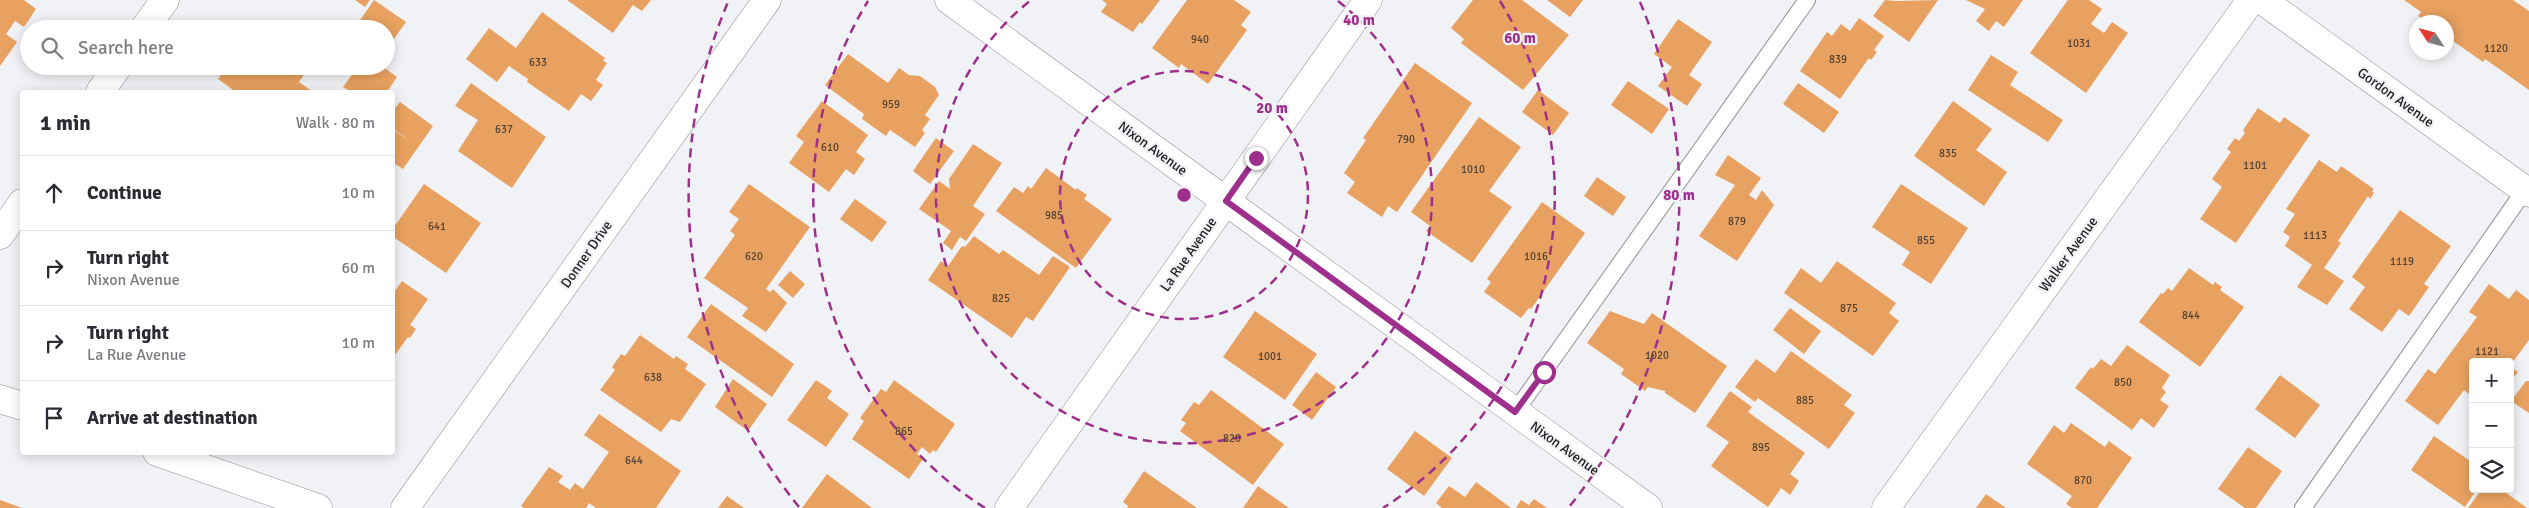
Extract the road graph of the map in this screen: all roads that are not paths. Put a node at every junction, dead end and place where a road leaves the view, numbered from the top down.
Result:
1 (164, 0) edge
2 (767, 0) edge
3 (949, 0) edge
4 (1368, 0) edge
5 (1807, 0) edge
6 (2251, 0) edge
7 (2262, 0) edge
8 (150, 20) edge
9 (112, 75) edge
10 (101, 90) edge
11 (2528, 189) edge
12 (1226, 201) junction
13 (20, 206) edge
14 (0, 235) edge
15 (0, 398) edge
16 (20, 405) edge
17 (1515, 412) junction
18 (166, 455) edge
19 (318, 508) edge
20 (405, 508) edge
21 (1009, 508) edge
22 (1648, 508) edge
23 (1886, 508) edge
24 (2303, 508) edge

1 - 8 street
2 - 20 street, Donner Drive
3 - 12 street, Nixon Avenue
4 - 12 street, La Rue Avenue
5 - 17 lane
6 - 23 street, Walker Avenue
7 - 11 street, Gordon Avenue
9 - 10 street
11 - 24 lane
12 - 17 street, Nixon Avenue
12 - 21 street, La Rue Avenue
13 - 14 street
15 - 16 street
17 - 22 street, Nixon Avenue
18 - 19 street

